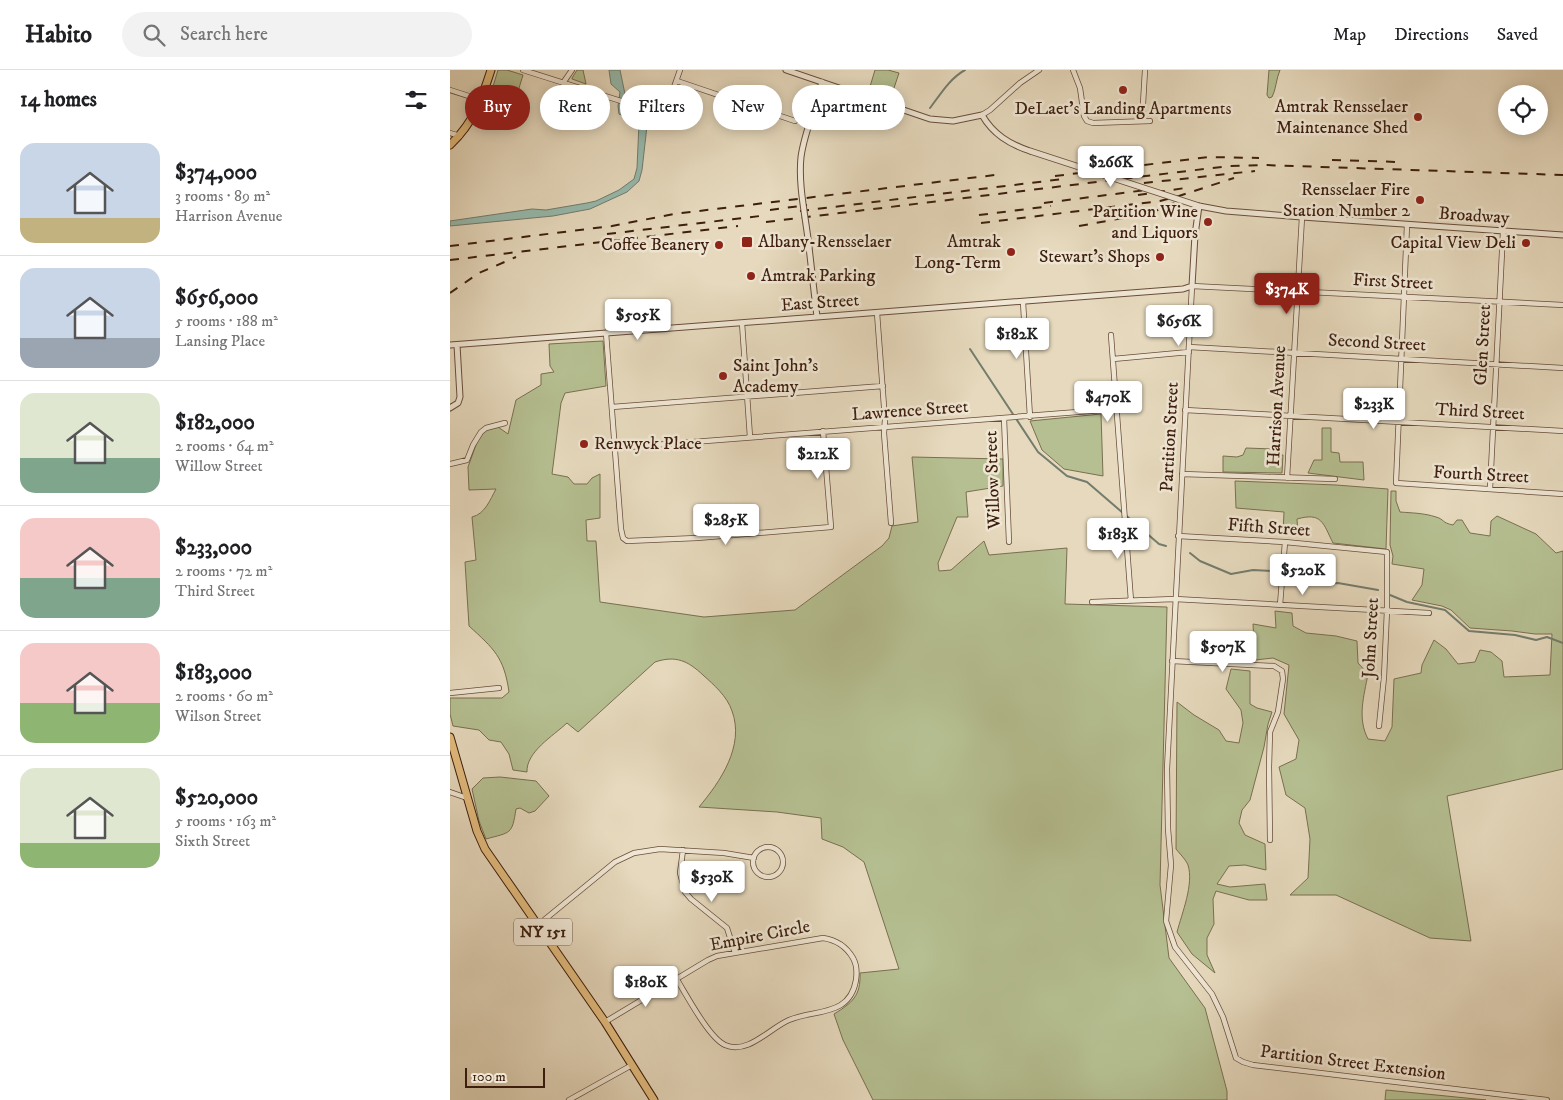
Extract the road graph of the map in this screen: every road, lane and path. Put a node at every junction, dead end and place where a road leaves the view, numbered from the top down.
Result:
1 (491, 70) edge
2 (523, 70) edge
3 (572, 70) edge
4 (680, 70) edge
5 (786, 70) edge
6 (1039, 70) edge
7 (1073, 70) edge
8 (1145, 70) edge
9 (677, 81) junction
10 (822, 82) junction
11 (563, 83) junction
12 (486, 85) edge
13 (450, 90) edge
14 (465, 95) edge
15 (982, 115) junction
16 (792, 120) edge
17 (1142, 121) junction
18 (1150, 121) dead end
19 (465, 129) edge
20 (450, 133) edge
21 (460, 136) junction
22 (450, 145) edge
23 (1199, 206) junction
24 (1302, 217) junction
25 (1407, 225) junction
26 (1503, 232) junction
27 (1563, 235) edge
28 (1192, 286) junction
29 (1298, 291) junction
30 (1404, 296) junction
31 (1500, 301) junction
32 (1023, 302) junction
33 (1563, 305) edge
34 (877, 313) junction
35 (817, 317) junction
36 (742, 323) junction
37 (606, 333) junction
38 (1111, 335) dead end
39 (456, 345) junction
40 (450, 346) edge
41 (1189, 350) junction
42 (1294, 353) junction
43 (1113, 359) junction
44 (1402, 359) junction
45 (1496, 364) junction
46 (1563, 368) edge
47 (883, 386) junction
48 (747, 396) junction
49 (612, 407) junction
50 (450, 408) edge
51 (1116, 409) junction
52 (1185, 410) junction
53 (1290, 415) junction
54 (1030, 417) junction
55 (1006, 418) junction
56 (1399, 422) junction
57 (504, 423) dead end
58 (1493, 426) junction
59 (884, 427) junction
60 (823, 431) junction
61 (1563, 431) edge
62 (750, 437) junction
63 (615, 448) junction
64 (450, 464) edge
65 (1182, 474) junction
66 (1287, 478) junction
67 (1335, 479) dead end
68 (1490, 489) junction
69 (1563, 494) edge
70 (891, 523) dead end
71 (1178, 536) junction
72 (1009, 542) dead end
73 (1284, 542) junction
74 (1387, 552) joint
75 (1175, 599) junction
76 (1131, 601) junction
77 (1092, 602) dead end
78 (1280, 605) junction
79 (1387, 610) junction
80 (1429, 613) dead end
81 (1172, 661) junction
82 (499, 688) dead end
83 (450, 693) edge
84 (1379, 726) dead end
85 (450, 737) edge
86 (450, 792) edge
87 (468, 798) junction
88 (1168, 819) joint
89 (1270, 840) dead end
90 (683, 850) junction
91 (754, 858) junction
92 (538, 925) junction
93 (736, 953) junction
94 (676, 978) junction
95 (605, 1022) junction
96 (632, 1065) junction
97 (569, 1100) edge
98 (654, 1100) edge
99 (1547, 1100) edge

1 - 12 main road
2 - 11 street
3 - 11 street
4 - 9 street
5 - 10 street
6 - 15 street
7 - 17 street
8 - 17 street
9 - 11 street
9 - 16 street
10 - 15 street
10 - 35 street, bridge
13 - 14 street
15 - 23 street, Broadway, bridge
17 - 18 street
19 - 21 main road
20 - 21 street
21 - 22 main road
23 - 24 street, Broadway
23 - 28 street, Partition Street
24 - 25 street, Broadway
24 - 29 street, Harrison Avenue
25 - 26 street, Broadway
25 - 30 street
26 - 27 street, Broadway
26 - 31 street, Glen Street
28 - 29 street, First Street
28 - 32 street, East Street
28 - 41 street, Partition Street
29 - 30 street, First Street
29 - 42 street, Harrison Avenue
30 - 31 street, First Street
30 - 44 street
31 - 33 street, First Street
31 - 45 street, Glen Street
32 - 34 street, East Street
32 - 54 street
34 - 35 street, East Street
34 - 47 street
35 - 36 street, East Street
36 - 37 street, East Street
36 - 48 street
37 - 39 street, East Street
37 - 49 street
38 - 43 street
39 - 40 street, East Street
39 - 50 street
41 - 42 street, Second Street
41 - 43 street, Second Street
41 - 52 street, Partition Street
42 - 44 street, Second Street
42 - 53 street, Harrison Avenue
43 - 51 street
44 - 45 street, Second Street
44 - 56 street
45 - 46 street, Second Street
45 - 58 street, Glen Street
47 - 48 street
47 - 59 street
48 - 49 street
48 - 62 street
49 - 63 street
51 - 54 street, Lawrence Street
51 - 76 street
52 - 53 street, Third Street
52 - 65 street, Partition Street
53 - 56 street, Third Street
53 - 66 street, Harrison Avenue
54 - 55 street, Lawrence Street
55 - 59 street, Lawrence Street
55 - 72 street, Willow Street
56 - 58 street, Third Street
56 - 68 street, Fourth Street
57 - 64 street
58 - 61 street, Third Street
58 - 68 street, Glen Street
59 - 60 street, Lawrence Street
59 - 70 street
60 - 62 street, Lawrence Street
60 - 63 street
62 - 63 street, Lawrence Street
65 - 66 street
65 - 71 street, Partition Street
66 - 67 street
68 - 69 street, Fourth Street
71 - 73 street, Fifth Street
71 - 75 street, Partition Street
73 - 74 street, Fifth Street
73 - 78 street
74 - 79 street, John Street
75 - 76 street
75 - 78 street
75 - 81 street, Partition Street
76 - 77 street
78 - 79 street
79 - 80 street
79 - 84 street, John Street
81 - 88 street, Partition Street
81 - 89 street
82 - 83 street
85 - 87 main road, NY 151
86 - 87 street
87 - 92 main road, NY 151
88 - 99 street, Partition Street Extension
90 - 91 street
90 - 92 street
90 - 93 street
91 - 91 street
92 - 95 main road, NY 151
93 - 94 street, Empire Circle
93 - 94 street, Empire Circle
94 - 95 street
95 - 96 main road, NY 151
96 - 97 street
96 - 98 main road, NY 151

